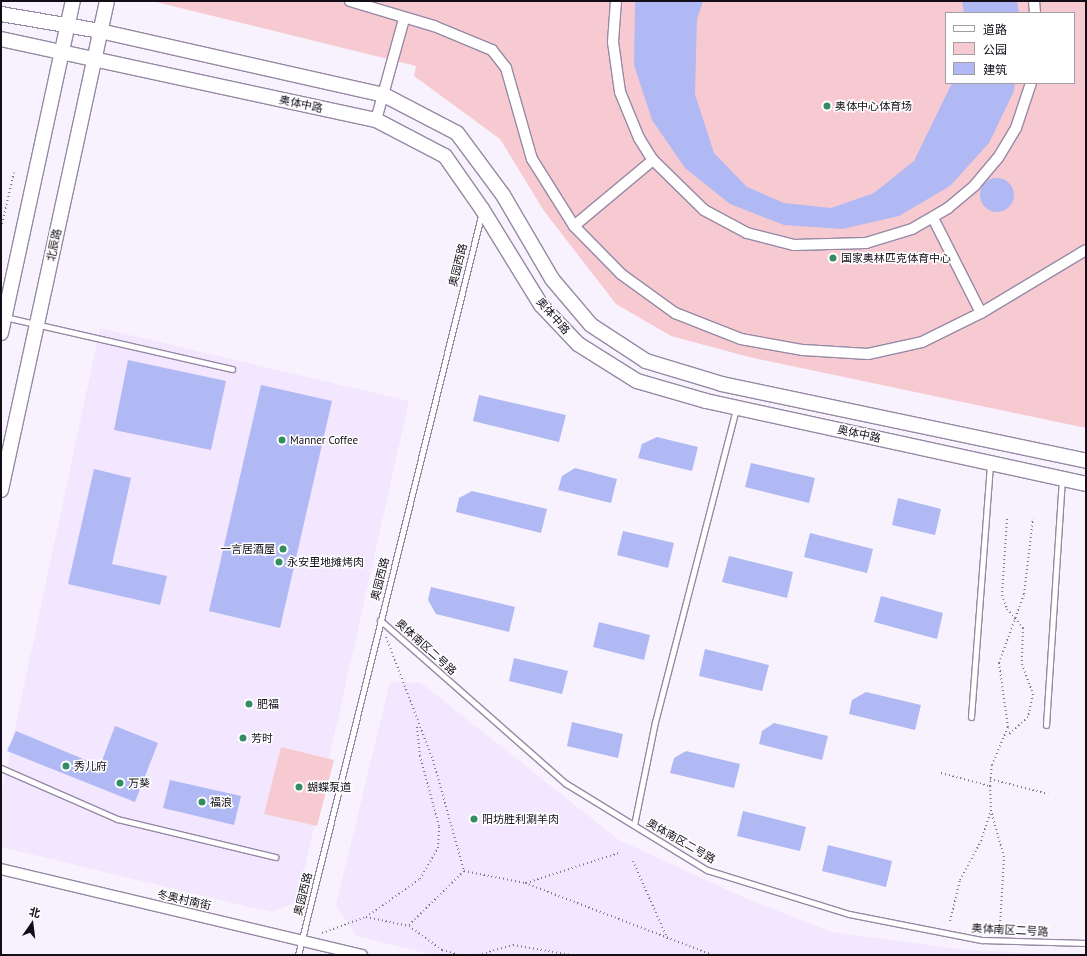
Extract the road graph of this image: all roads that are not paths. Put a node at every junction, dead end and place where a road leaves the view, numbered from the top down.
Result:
1 (72, 1) edge
2 (107, 1) edge
3 (350, 1) edge
4 (616, 1) edge
5 (1034, 1) edge
6 (1035, 12) edge
7 (1, 14) edge
8 (404, 19) junction
9 (67, 27) junction
10 (100, 31) junction
11 (1, 39) edge
12 (62, 52) junction
13 (95, 60) junction
14 (1031, 84) edge
15 (384, 95) junction
16 (376, 120) junction
17 (653, 160) junction
18 (482, 209) junction
19 (933, 218) junction
20 (574, 226) junction
21 (1086, 250) edge
22 (981, 313) junction
23 (4, 317) junction
24 (37, 327) junction
25 (1, 333) edge
26 (232, 370) dead end
27 (736, 408) junction
28 (1086, 461) edge
29 (990, 463) junction
30 (1062, 478) junction
31 (1086, 484) edge
32 (1, 490) edge
33 (380, 620) junction
34 (971, 717) dead end
35 (1046, 725) dead end
36 (1, 768) edge
37 (634, 825) junction
38 (275, 857) dead end
39 (1, 869) edge
40 (302, 941) junction
41 (1086, 943) edge
42 (298, 955) edge
43 (362, 955) edge

1 - 9 main road
2 - 10 main road, 北辰路
3 - 8 street
4 - 17 street
5 - 6 street
7 - 9 main road, 奥体中路
8 - 15 street
8 - 20 street
9 - 10 main road, 奥体中路
9 - 12 main road
10 - 13 main road, 北辰路
10 - 15 main road, 奥体中路
11 - 12 main road, 奥体中路
12 - 13 main road, 奥体中路
12 - 23 main road
13 - 16 main road, 奥体中路
13 - 24 main road, 北辰路
14 - 19 street
15 - 16 street
15 - 28 main road, 奥体中路
16 - 18 main road, 奥体中路
17 - 19 street
17 - 20 street
18 - 27 main road, 奥体中路
18 - 33 lane, 奥园西路
19 - 22 street
20 - 22 street
21 - 22 street
23 - 24 lane
23 - 25 main road
24 - 26 lane
24 - 32 main road, 北辰路
27 - 29 main road, 奥体中路
27 - 37 lane
29 - 30 main road, 奥体中路
29 - 34 lane
30 - 31 main road, 奥体中路
30 - 35 lane
33 - 37 lane, 奥体南区二号路
33 - 40 lane, 奥园西路
36 - 38 lane
37 - 41 lane, 奥体南区二号路
39 - 40 street, 冬奥村南街
40 - 42 lane, 奥园西路
40 - 43 street, 冬奥村南街

